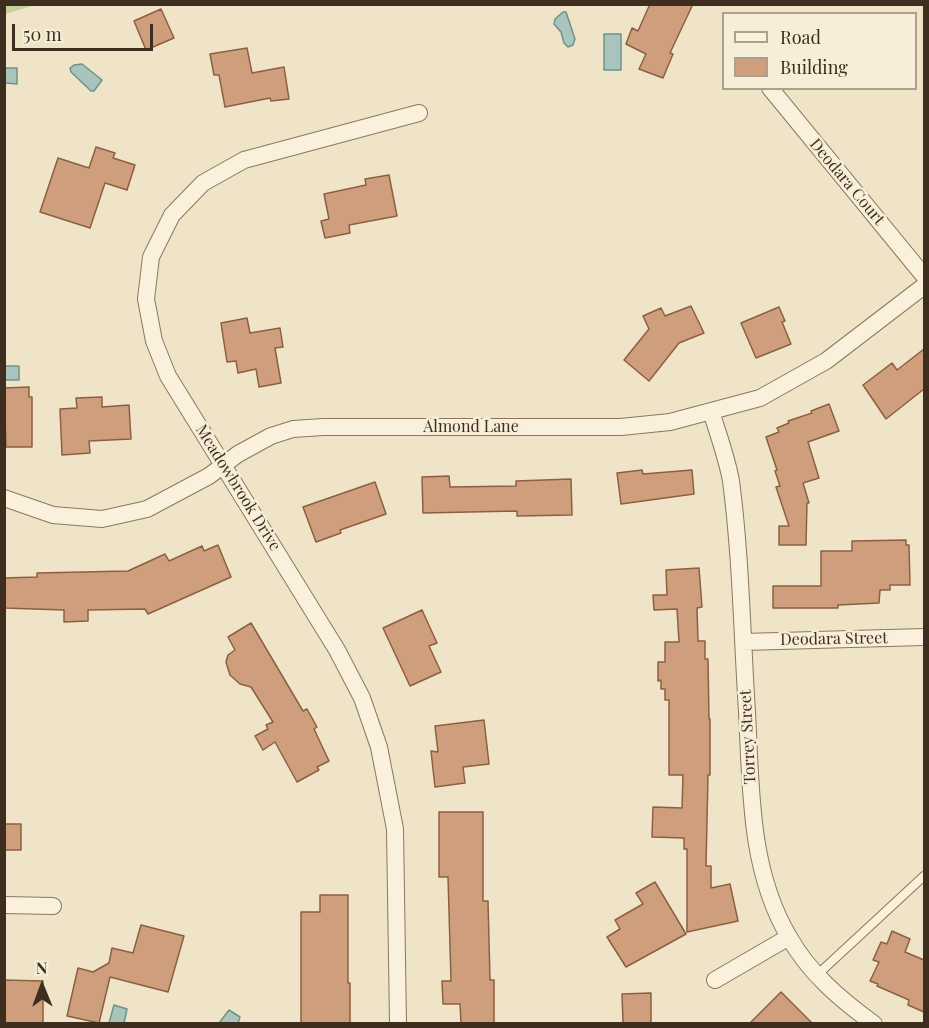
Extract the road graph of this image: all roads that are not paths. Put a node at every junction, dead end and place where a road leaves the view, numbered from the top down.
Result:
1 (772, 90) edge
2 (418, 113) dead end
3 (924, 276) edge
4 (924, 286) edge
5 (711, 411) junction
6 (224, 464) junction
7 (4, 498) edge
8 (924, 637) edge
9 (743, 642) junction
10 (924, 876) edge
11 (4, 905) edge
12 (52, 906) dead end
13 (789, 937) junction
14 (817, 975) junction
15 (715, 980) dead end
16 (398, 1023) edge
17 (874, 1023) edge

1 - 3 street, Deodara Court
2 - 6 street, Meadowbrook Drive
4 - 5 street, Almond Lane
5 - 6 street, Almond Lane
5 - 9 street, Torrey Street
6 - 7 street, Almond Lane
6 - 16 street, Meadowbrook Drive
8 - 9 street, Deodara Street
9 - 13 street, Torrey Street
10 - 14 lane
11 - 12 street
13 - 14 street, Torrey Street
13 - 15 street
14 - 17 street, Torrey Street

